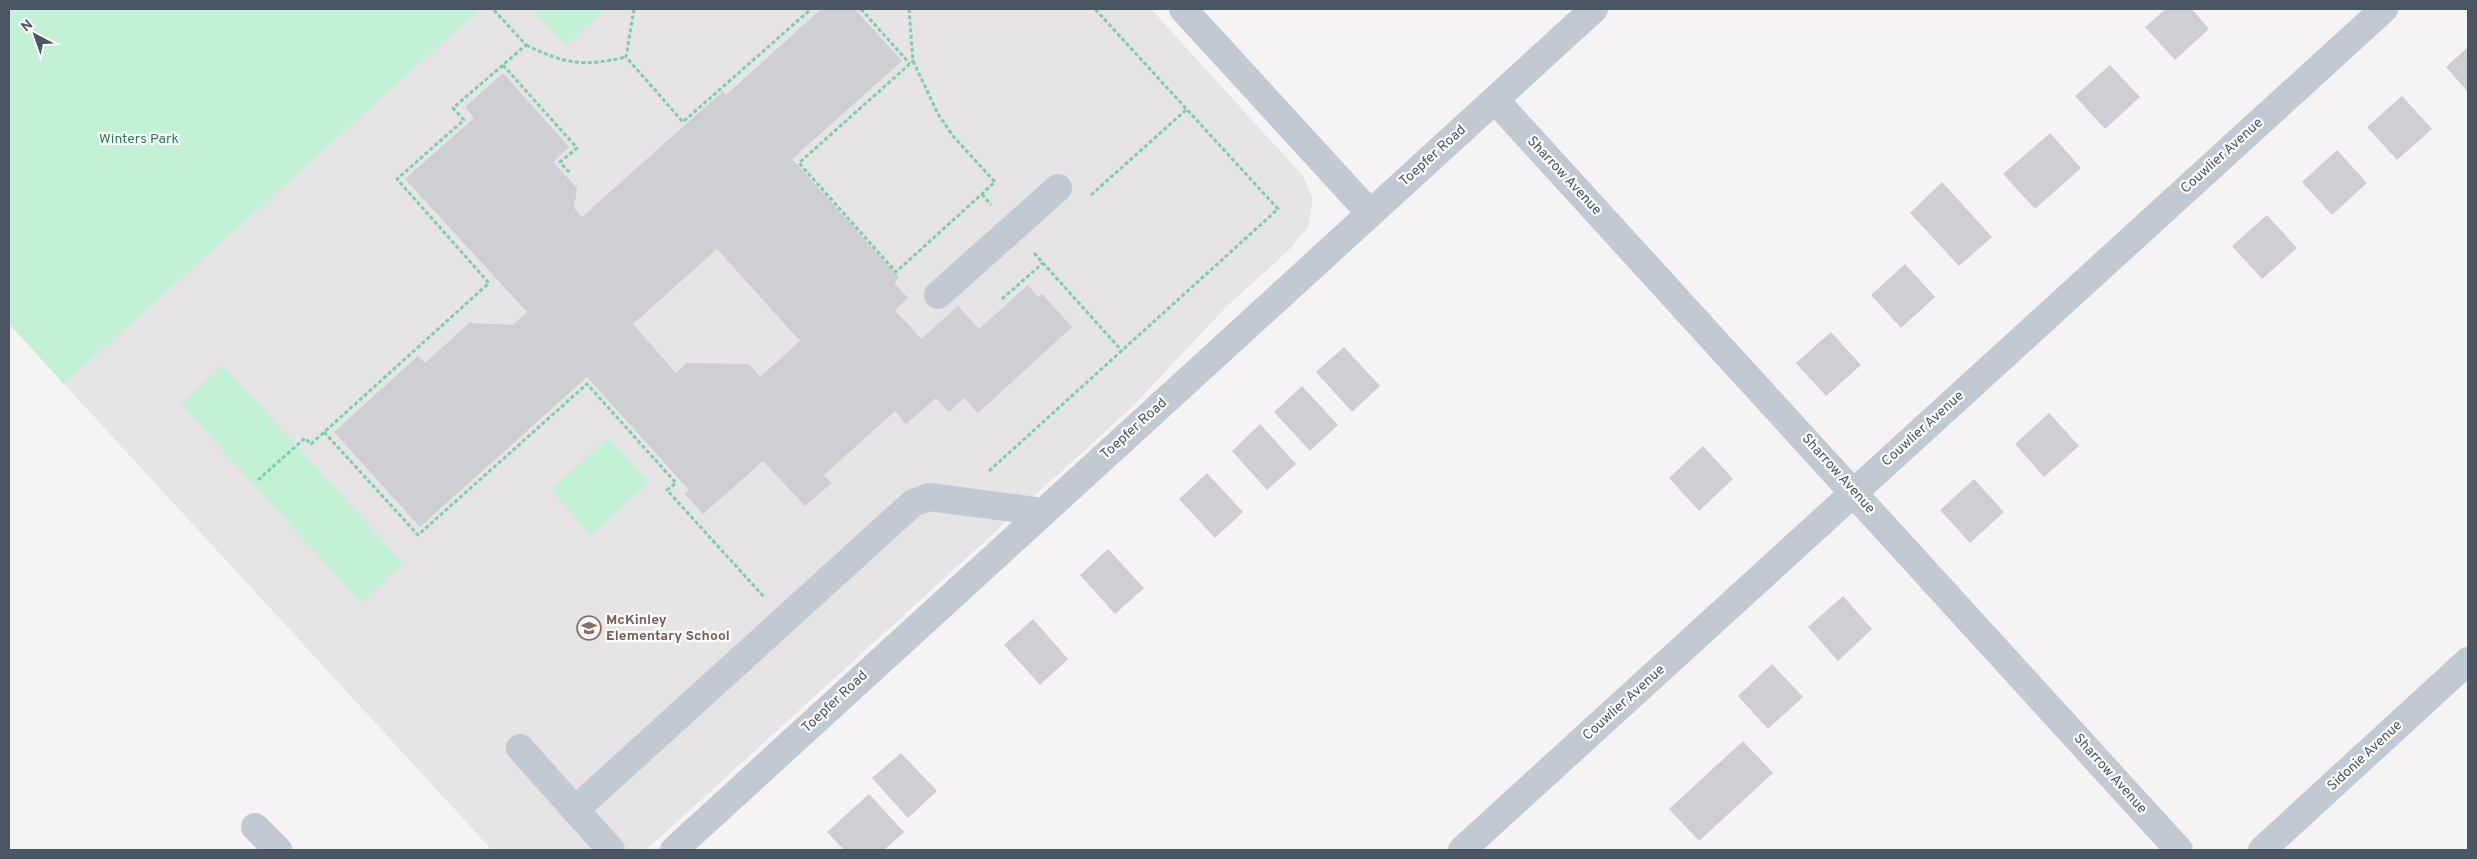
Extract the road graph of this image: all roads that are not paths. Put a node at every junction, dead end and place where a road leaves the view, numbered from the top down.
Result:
1 (1184, 9) edge
2 (1594, 9) edge
3 (2384, 9) edge
4 (1495, 100) junction
5 (1058, 188) dead end
6 (1370, 213) junction
7 (938, 295) dead end
8 (1854, 492) junction
9 (1043, 512) junction
10 (2468, 661) edge
11 (520, 748) dead end
12 (575, 810) junction
13 (255, 827) dead end
14 (278, 850) edge
15 (611, 850) edge
16 (674, 850) edge
17 (1462, 850) edge
18 (2179, 850) edge
19 (2262, 850) edge

1 - 6 street
2 - 4 street, Toepfer Road
3 - 8 street, Couwlier Avenue
4 - 6 street, Toepfer Road
4 - 8 street, Sharrow Avenue
5 - 7 street
6 - 9 street, Toepfer Road
8 - 17 street, Couwlier Avenue
8 - 18 street, Sharrow Avenue
9 - 12 street
9 - 16 street, Toepfer Road
10 - 19 street, Sidonie Avenue
11 - 12 street
12 - 15 street
13 - 14 street

